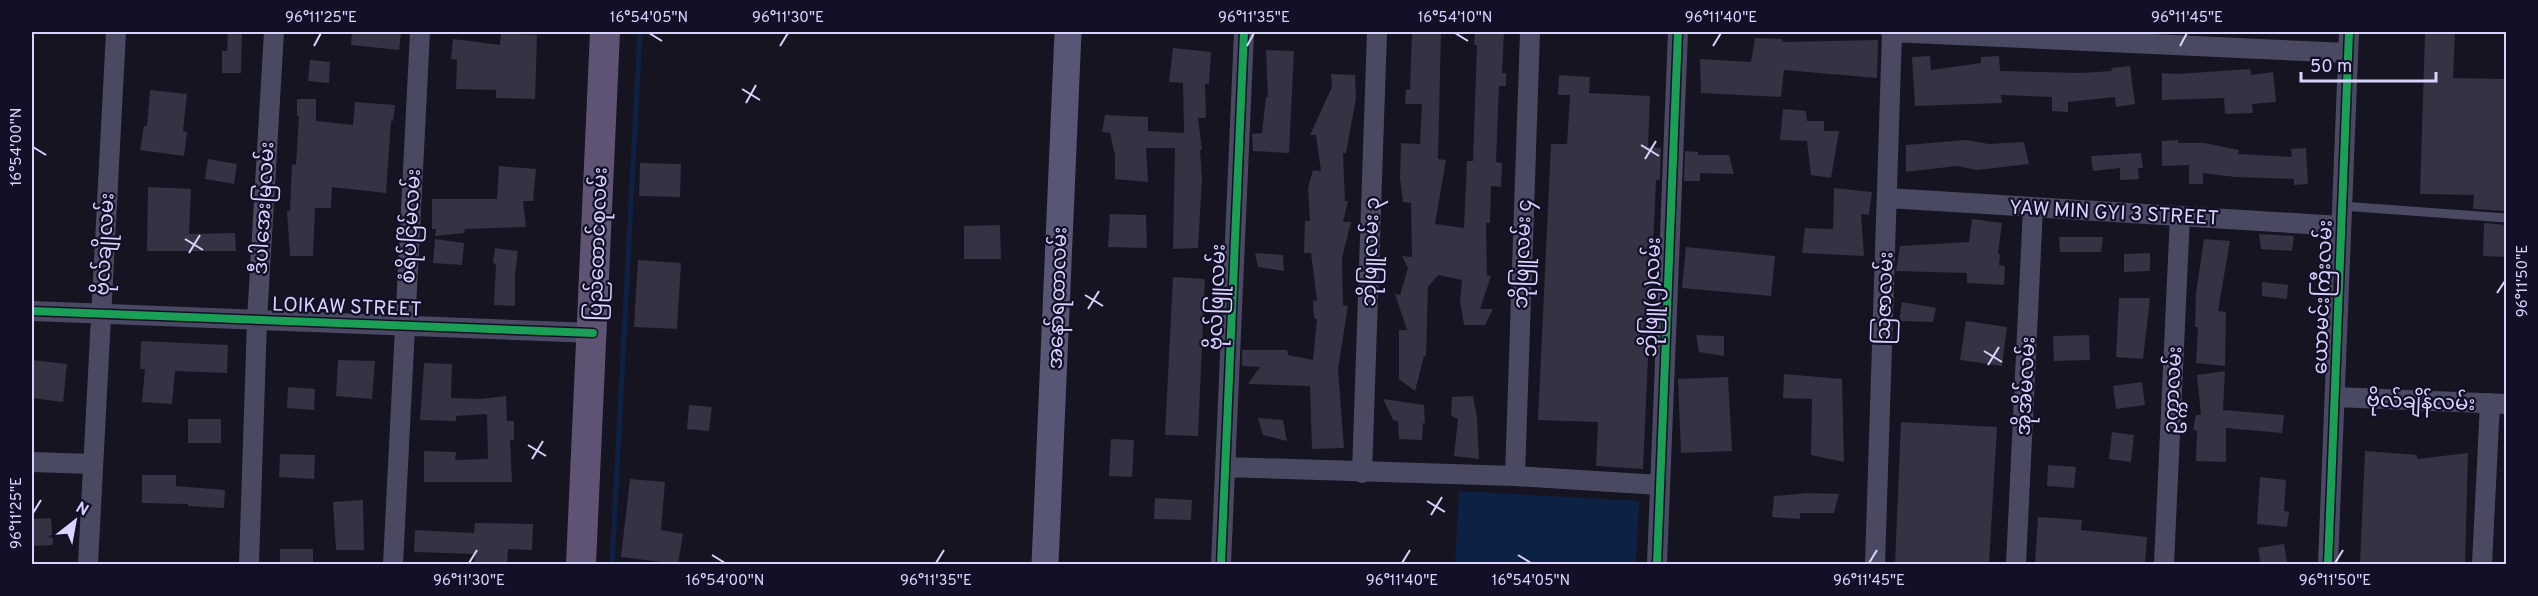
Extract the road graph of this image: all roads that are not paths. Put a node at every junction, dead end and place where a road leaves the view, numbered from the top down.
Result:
1 (116, 32) edge
2 (274, 32) edge
3 (420, 32) edge
4 (606, 32) edge
5 (1068, 32) edge
6 (1244, 32) edge
7 (1377, 32) edge
8 (1530, 32) edge
9 (1678, 32) edge
10 (1892, 32) edge
11 (2349, 32) edge
12 (2348, 54) junction
13 (1887, 198) junction
14 (2342, 206) junction
15 (2033, 208) junction
16 (2180, 216) junction
17 (2506, 218) edge
18 (2342, 226) junction
19 (32, 311) edge
20 (100, 315) junction
21 (257, 320) junction
22 (405, 325) junction
23 (593, 333) junction
24 (2335, 398) junction
25 (2498, 404) edge
26 (32, 462) edge
27 (92, 464) junction
28 (1226, 467) junction
29 (1362, 473) junction
30 (1515, 476) junction
31 (1660, 486) junction
32 (88, 564) edge
33 (249, 564) edge
34 (393, 564) edge
35 (581, 564) edge
36 (1045, 564) edge
37 (1221, 564) edge
38 (1657, 564) edge
39 (1875, 564) edge
40 (2016, 564) edge
41 (2164, 564) edge
42 (2328, 564) edge
43 (2482, 564) edge

1 - 20 street, ဗိုလ်ချိုလမ်း
2 - 21 street, ဒီပါအေးမြလမ်း
3 - 22 street, စံရိပ်ငြိမ်လမ်း
4 - 23 main road, ပြည်ထောင်စုလမ်း
5 - 36 main road, အနော်ရထာလမ်း
6 - 28 street, ဗိုလ်ဖြူလမ်း
7 - 29 street, ဘိုဖြူလမ်း ၃
8 - 30 street, ဘိုဖြူလမ်း ၄
9 - 31 street, ဘိုဖြူ(၅)လမ်း
10 - 12 street
10 - 13 street, သြဇာလမ်း
11 - 12 street, ယောမင်းကြီးလမ်း
12 - 14 street, ယောမင်းကြီးလမ်း
13 - 15 street, YAW MIN GYI 3 STREET
13 - 39 street, သြဇာလမ်း
14 - 17 lane
14 - 18 street, ယောမင်းကြီးလမ်း
15 - 16 street, YAW MIN GYI 3 STREET
15 - 40 street, အိုအိမ်လမ်း
16 - 18 street, YAW MIN GYI 3 STREET
16 - 41 street, ဥက္ကာလမ်း
18 - 24 street, ယောမင်းကြီးလမ်း
19 - 20 street, LOIKAW STREET
20 - 21 street, LOIKAW STREET
20 - 27 street, ဗိုလ်ချိုလမ်း
21 - 22 street, LOIKAW STREET
21 - 33 street, ဒီပါအေးမြလမ်း
22 - 23 street, LOIKAW STREET
22 - 34 street, စံရိပ်ငြိမ်လမ်း
23 - 35 main road, ပြည်ထောင်စုလမ်း
24 - 25 street, ဗိုလ်ချိန်လမ်း
24 - 42 street, ယောမင်းကြီးလမ်း
25 - 43 street
26 - 27 street
27 - 32 street, ဗိုလ်ချိုလမ်း
28 - 29 street
28 - 37 street, ဗိုလ်ဖြူလမ်း
29 - 30 street
30 - 31 street
31 - 38 street, ဘိုဖြူ(၅)လမ်း

